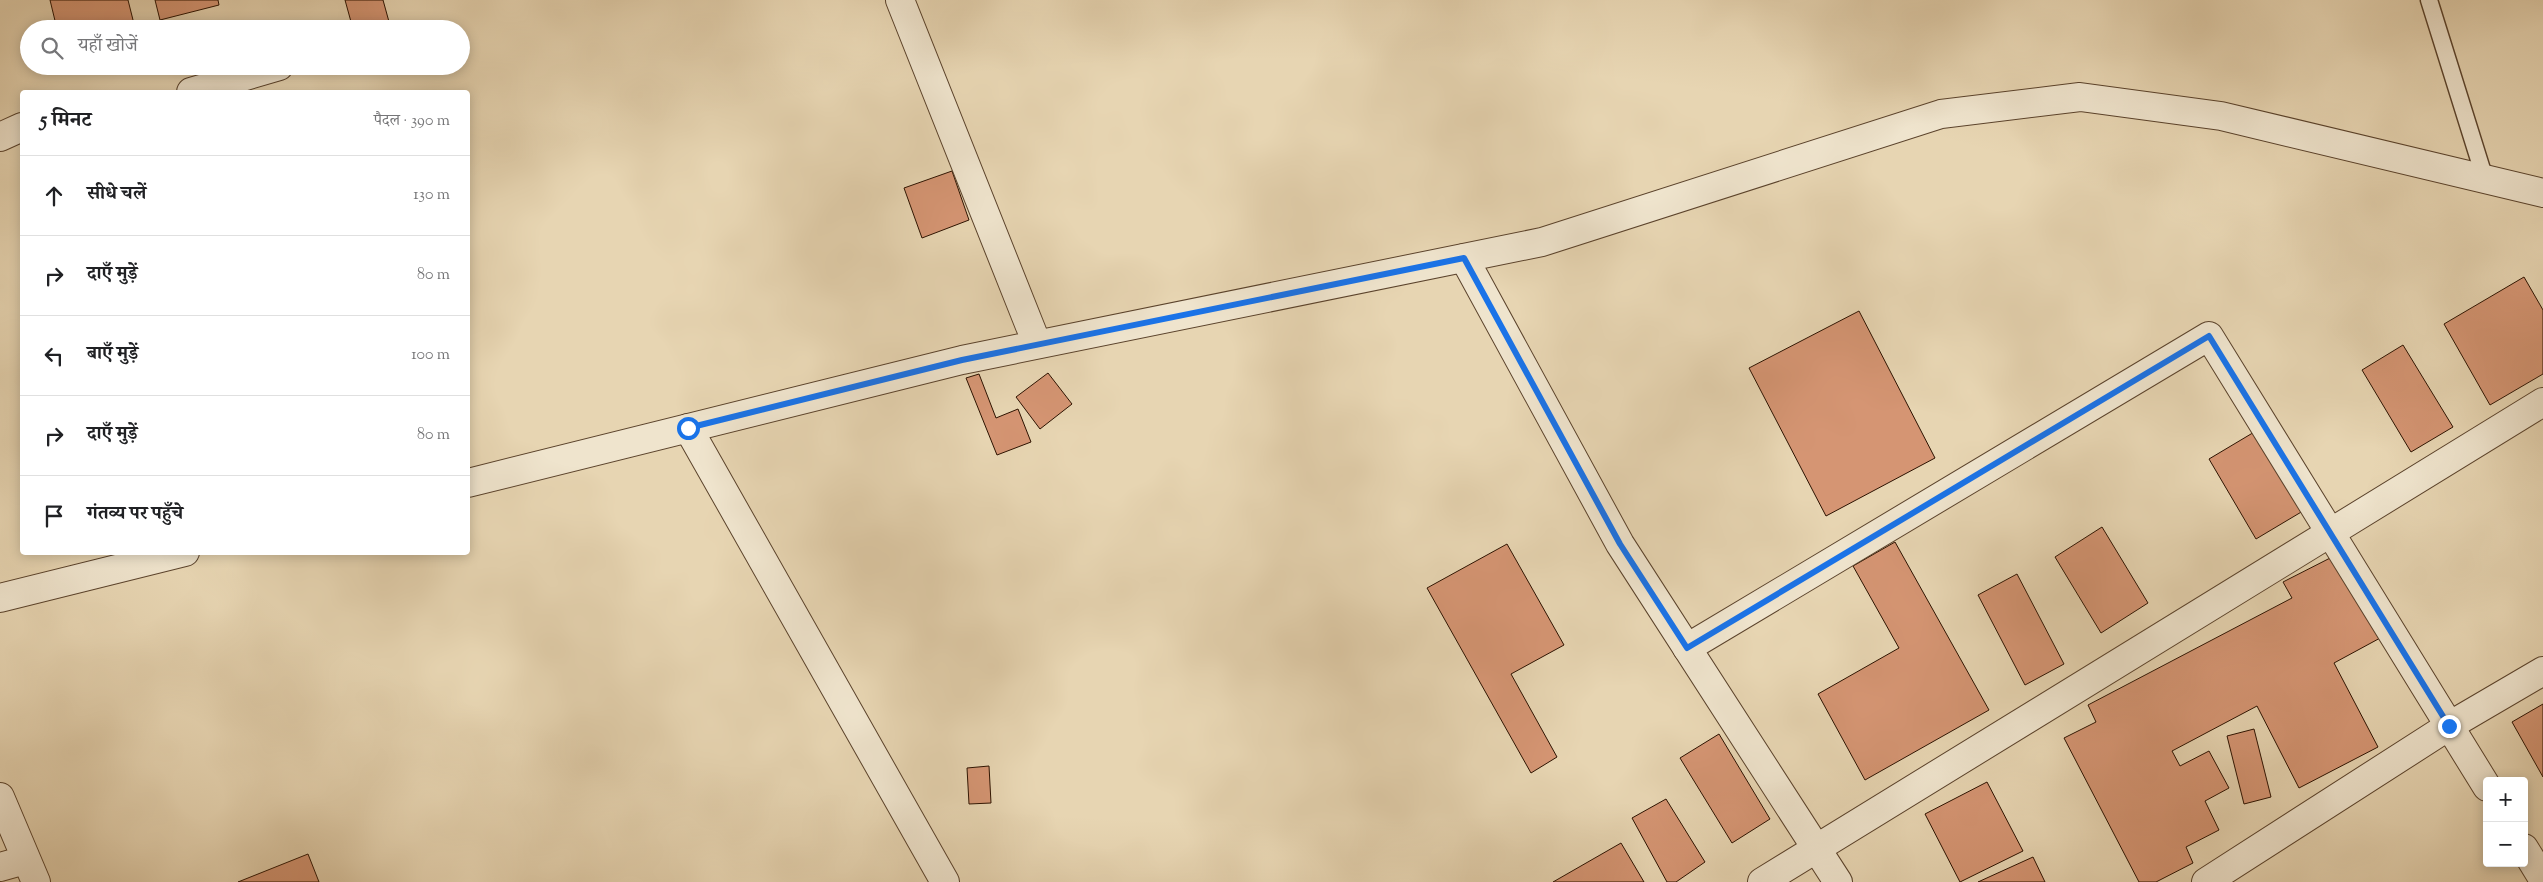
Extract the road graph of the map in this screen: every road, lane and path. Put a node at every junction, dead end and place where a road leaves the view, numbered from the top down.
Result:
1 (900, 0) edge
2 (2428, 0) edge
3 (249, 75) edge
4 (199, 90) edge
5 (20, 128) edge
6 (0, 137) edge
7 (2485, 179) junction
8 (2543, 193) edge
9 (1464, 258) junction
10 (1037, 344) junction
11 (2543, 402) edge
12 (688, 428) junction
13 (470, 482) edge
14 (2330, 532) junction
15 (173, 555) edge
16 (0, 598) edge
17 (1687, 648) junction
18 (2543, 671) edge
19 (2449, 726) junction
20 (2483, 781) edge
21 (0, 797) edge
22 (1816, 848) junction
23 (2528, 855) edge
24 (20, 870) edge
25 (2543, 879) edge
26 (945, 882) edge
27 (1762, 882) edge
28 (1838, 882) edge
29 (2206, 882) edge

1 - 10 street
2 - 7 lane
3 - 4 street
5 - 6 street
7 - 8 street
7 - 9 street
9 - 10 street
9 - 17 street
10 - 12 street
11 - 14 street
12 - 13 street
12 - 26 street
14 - 17 street
14 - 19 street
14 - 22 street
15 - 16 street
17 - 22 street
18 - 19 street
19 - 20 street
19 - 29 street
21 - 24 street
22 - 27 street
22 - 28 street
23 - 25 street

